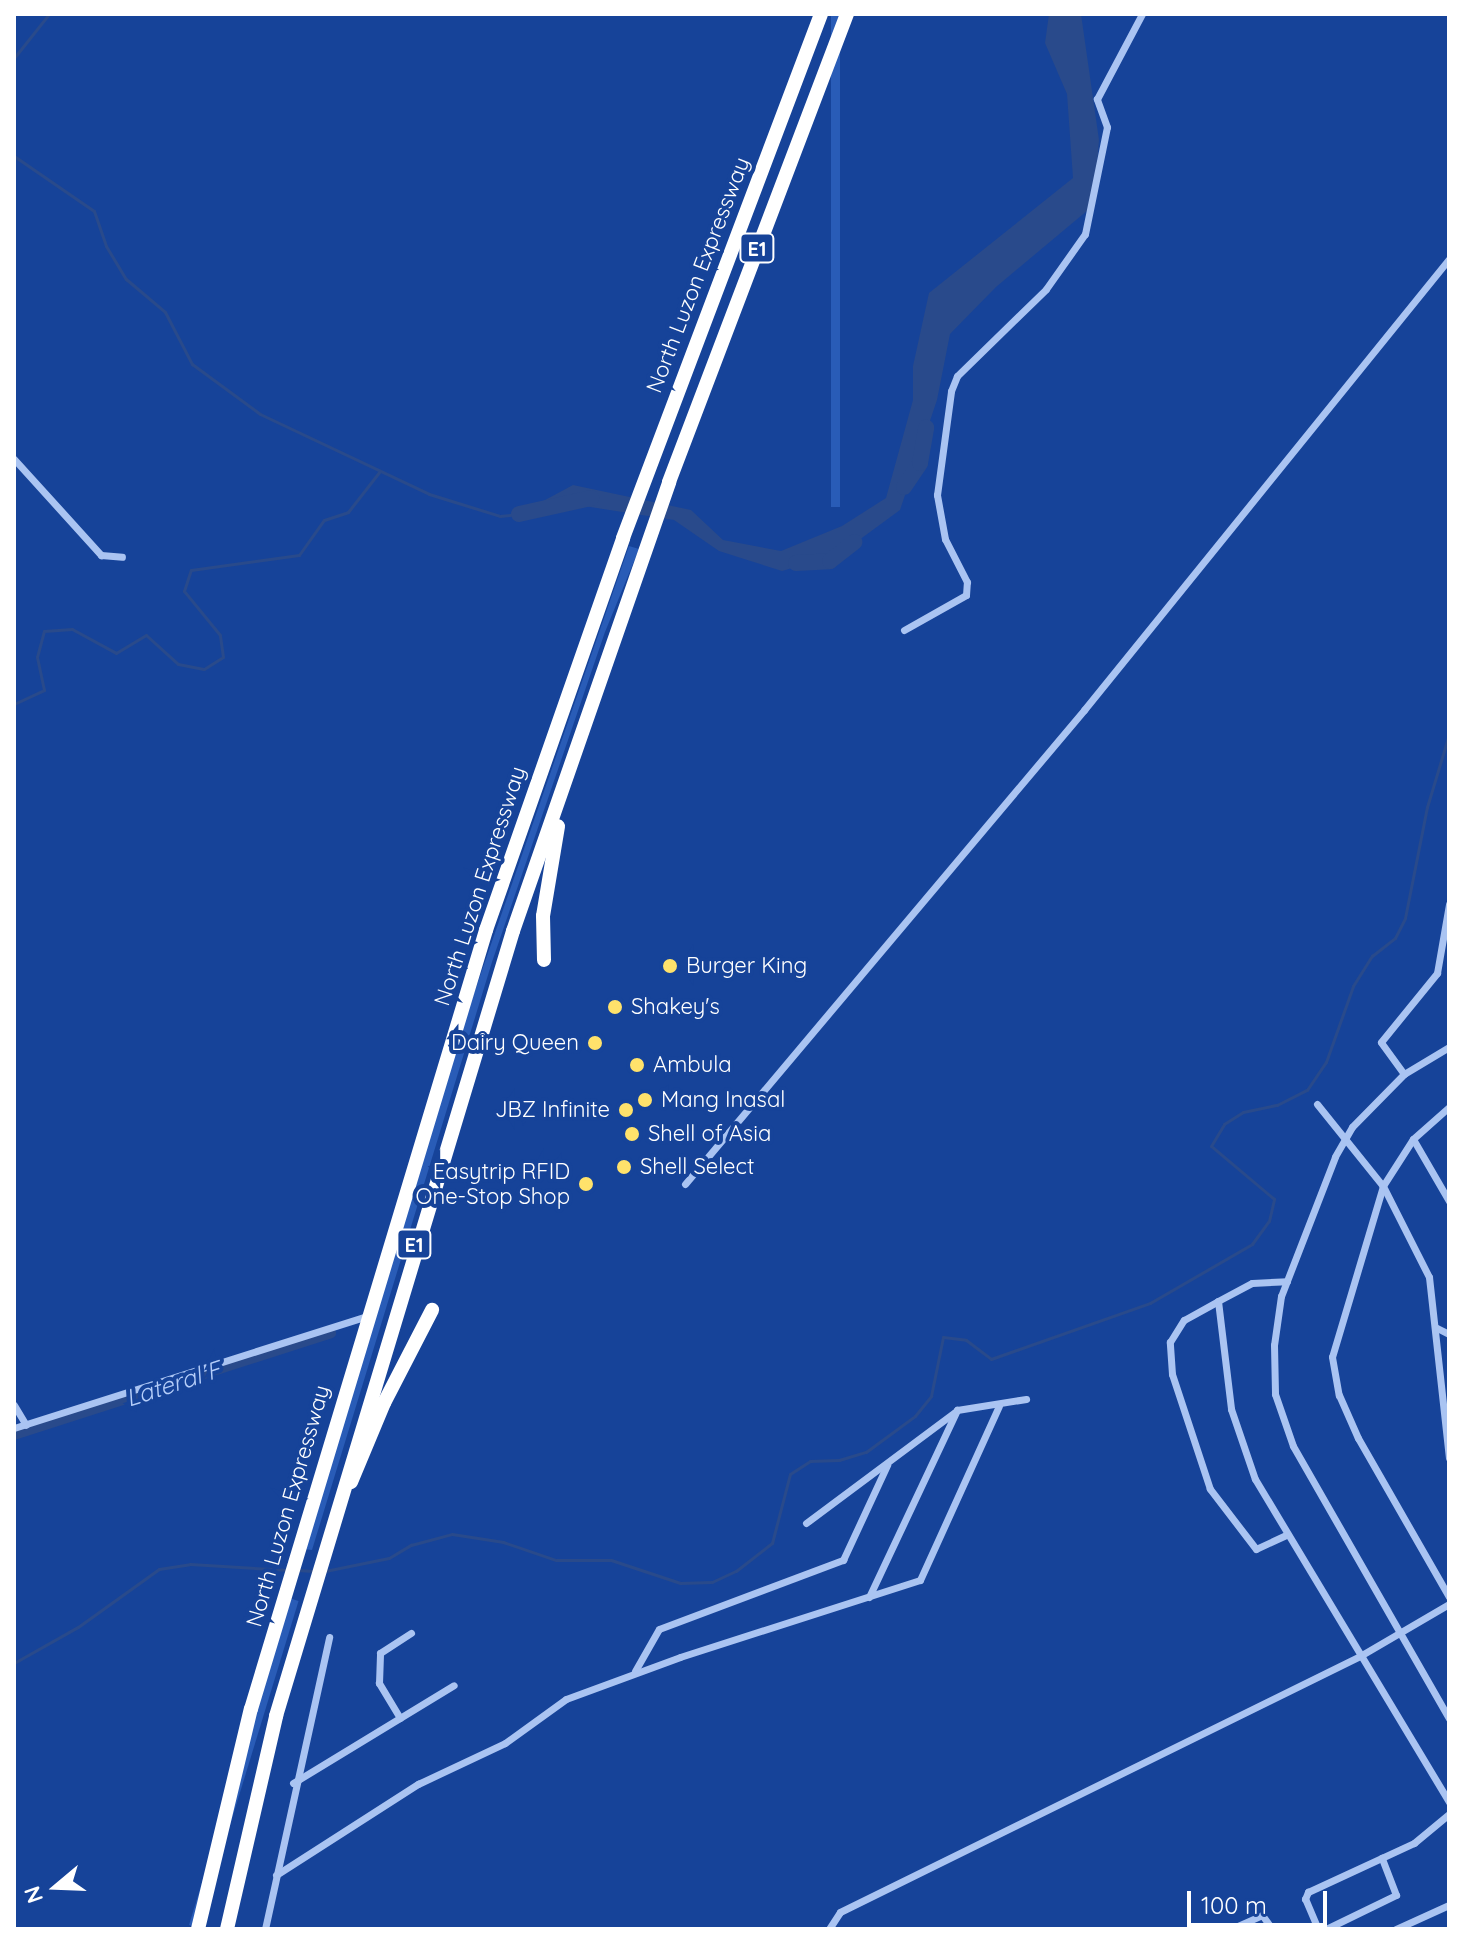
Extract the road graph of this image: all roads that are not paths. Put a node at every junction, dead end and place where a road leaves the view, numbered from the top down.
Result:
1 (821, 14) edge
2 (847, 14) edge
3 (1142, 14) edge
4 (1449, 259) edge
5 (14, 459) edge
6 (122, 557) dead end
7 (904, 630) dead end
8 (602, 674) junction
9 (1449, 904) edge
10 (1447, 930) edge
11 (544, 960) dead end
12 (1437, 973) junction
13 (1449, 975) edge
14 (1449, 1047) edge
15 (1404, 1074) junction
16 (1317, 1104) dead end
17 (1446, 1109) edge
18 (1449, 1120) edge
19 (1413, 1139) junction
20 (1344, 1142) junction
21 (685, 1184) dead end
22 (1383, 1186) junction
23 (1449, 1201) edge
24 (1287, 1281) junction
25 (1218, 1301) junction
26 (432, 1310) dead end
27 (368, 1316) junction
28 (1437, 1328) junction
29 (1449, 1334) edge
30 (1026, 1399) dead end
31 (1439, 1404) junction
32 (1449, 1404) edge
33 (14, 1405) edge
34 (999, 1406) junction
35 (957, 1410) junction
36 (26, 1425) junction
37 (14, 1428) edge
38 (1448, 1453) edge
39 (887, 1465) junction
40 (806, 1523) dead end
41 (1286, 1535) junction
42 (322, 1554) junction
43 (869, 1597) junction
44 (1449, 1597) edge
45 (1449, 1604) edge
46 (411, 1633) dead end
47 (1400, 1636) junction
48 (329, 1637) dead end
49 (1360, 1656) junction
50 (635, 1672) junction
51 (454, 1685) dead end
52 (400, 1718) junction
53 (1449, 1718) edge
54 (293, 1783) junction
55 (1449, 1802) edge
56 (1449, 1814) edge
57 (1382, 1858) junction
58 (276, 1875) junction
59 (1449, 1905) edge
60 (198, 1929) edge
61 (227, 1929) edge
62 (265, 1929) edge
63 (829, 1929) edge
64 (1231, 1929) edge
65 (1272, 1929) edge
66 (1318, 1929) edge
67 (1326, 1929) edge
68 (1396, 1929) edge

1 - 27 highway, North Luzon Expressway / E1
2 - 8 highway, North Luzon Expressway / E1
3 - 7 street
4 - 21 street
5 - 6 street
8 - 11 highway
8 - 42 highway, North Luzon Expressway / E1
9 - 10 street
10 - 12 street
12 - 13 street
12 - 15 street
14 - 15 street
15 - 20 street
16 - 20 street
17 - 18 street
17 - 19 street
19 - 22 street
19 - 23 street
20 - 22 street
20 - 24 street
22 - 28 street
22 - 44 street
24 - 25 street
24 - 47 street
25 - 41 street
25 - 41 street
26 - 42 highway
27 - 36 street
27 - 60 highway, North Luzon Expressway / E1
28 - 29 street
28 - 31 street
30 - 34 street
31 - 32 street
31 - 38 street
33 - 36 street
34 - 35 street
34 - 43 street
35 - 39 street
35 - 43 street
36 - 37 street
39 - 40 street
39 - 50 street
41 - 49 street
42 - 61 highway, North Luzon Expressway / E1
43 - 50 street
45 - 47 street
46 - 52 street
47 - 49 street
47 - 53 street
48 - 54 street
49 - 55 street
49 - 63 street
50 - 58 street
51 - 52 street
52 - 54 street
54 - 58 street
56 - 57 street
57 - 66 street
57 - 67 street
58 - 62 street
59 - 68 street
64 - 65 street

